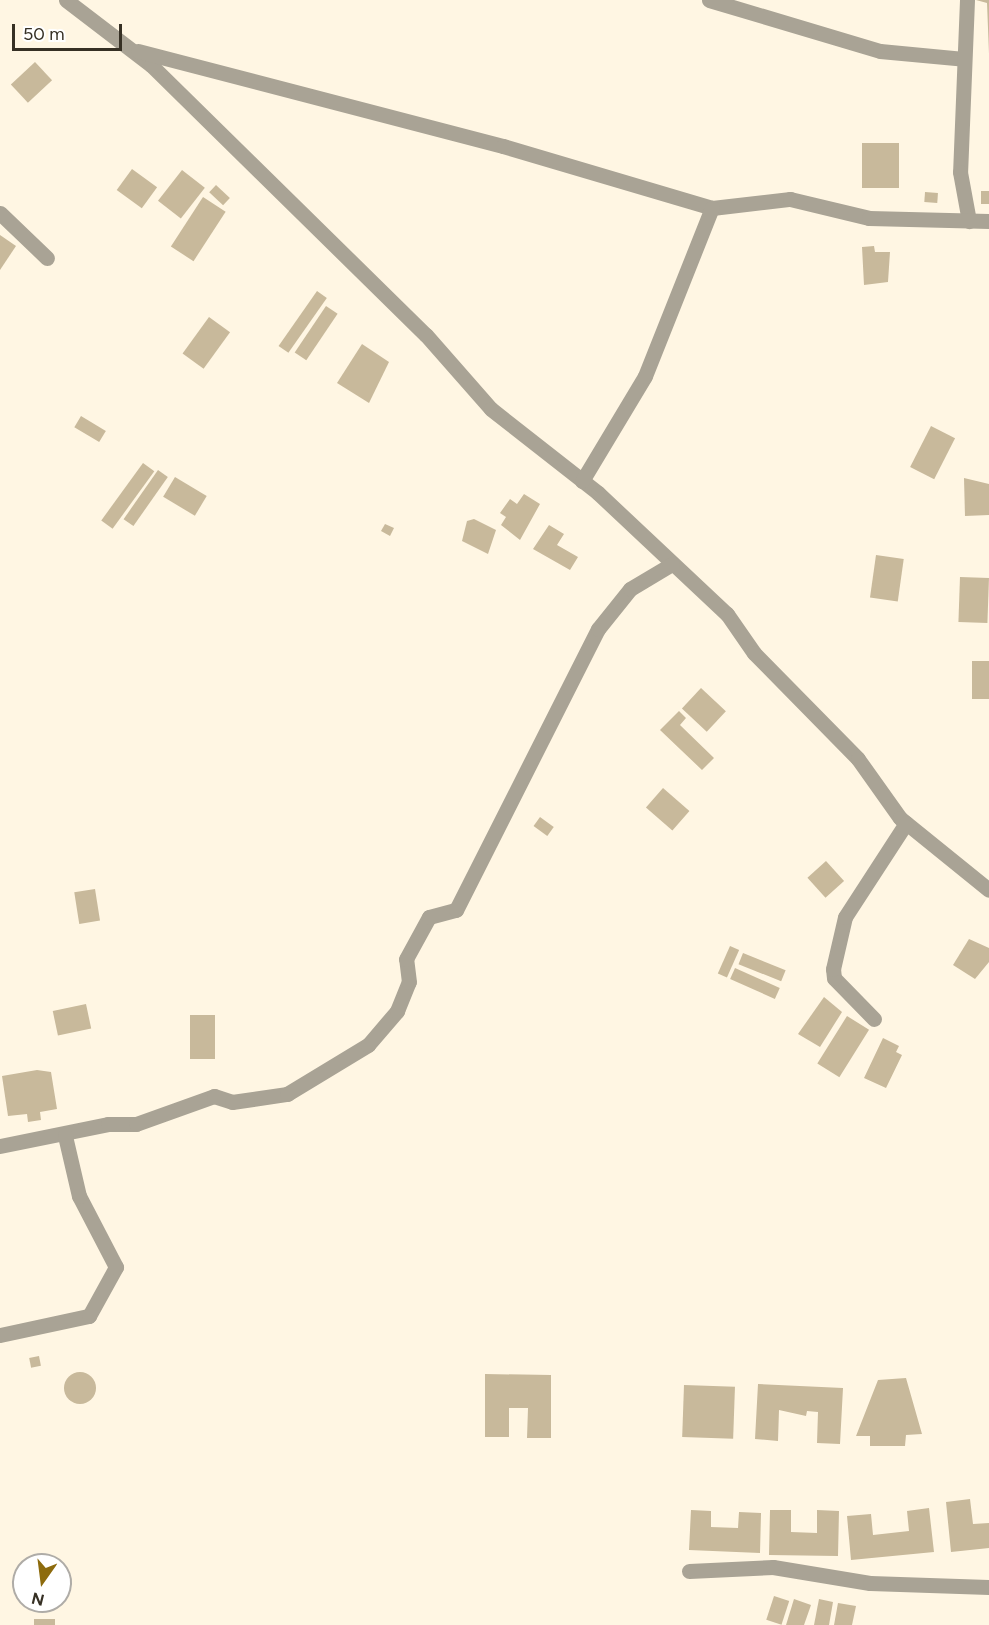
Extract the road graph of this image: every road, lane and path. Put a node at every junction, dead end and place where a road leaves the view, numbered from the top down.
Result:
1 (66, 0) edge
2 (709, 0) edge
3 (967, 0) edge
4 (131, 49) junction
5 (964, 59) junction
6 (712, 208) junction
7 (0, 213) edge
8 (969, 221) junction
9 (989, 221) edge
10 (47, 258) dead end
11 (582, 481) junction
12 (672, 564) junction
13 (906, 823) junction
14 (989, 890) edge
15 (874, 1019) dead end
16 (65, 1136) junction
17 (0, 1146) edge
18 (0, 1335) edge
19 (689, 1570) dead end
20 (989, 1587) edge

1 - 4 street
2 - 5 street
3 - 5 street
4 - 6 street
4 - 11 street
5 - 8 street
6 - 8 street
6 - 11 street
7 - 10 street
8 - 9 street
11 - 12 street
12 - 13 street
12 - 16 street
13 - 14 street
13 - 15 street
16 - 17 street
16 - 18 street
19 - 20 street

